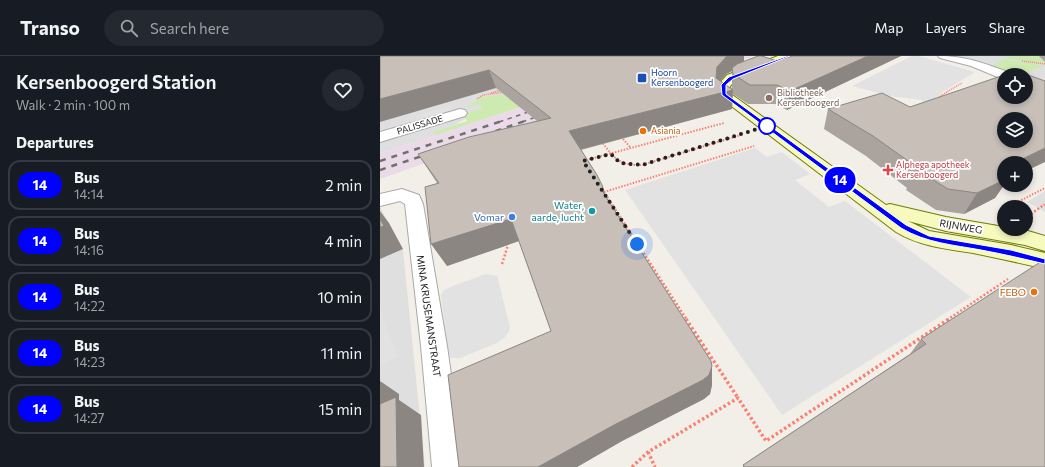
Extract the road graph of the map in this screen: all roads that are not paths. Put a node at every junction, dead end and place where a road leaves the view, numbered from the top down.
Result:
1 (788, 56) edge
2 (944, 56) edge
3 (997, 72) edge
4 (460, 113) road end
5 (381, 135) edge
6 (380, 200) edge
7 (877, 206) junction
8 (1045, 244) edge
9 (1045, 261) edge
10 (448, 467) edge

1 - 7 street, RIJNWEG
2 - 3 street
4 - 5 street, PALISSADE
6 - 10 street, MINA KRUSEMANSTRAAT
7 - 8 street, RIJNWEG
7 - 9 street, RIJNWEG

